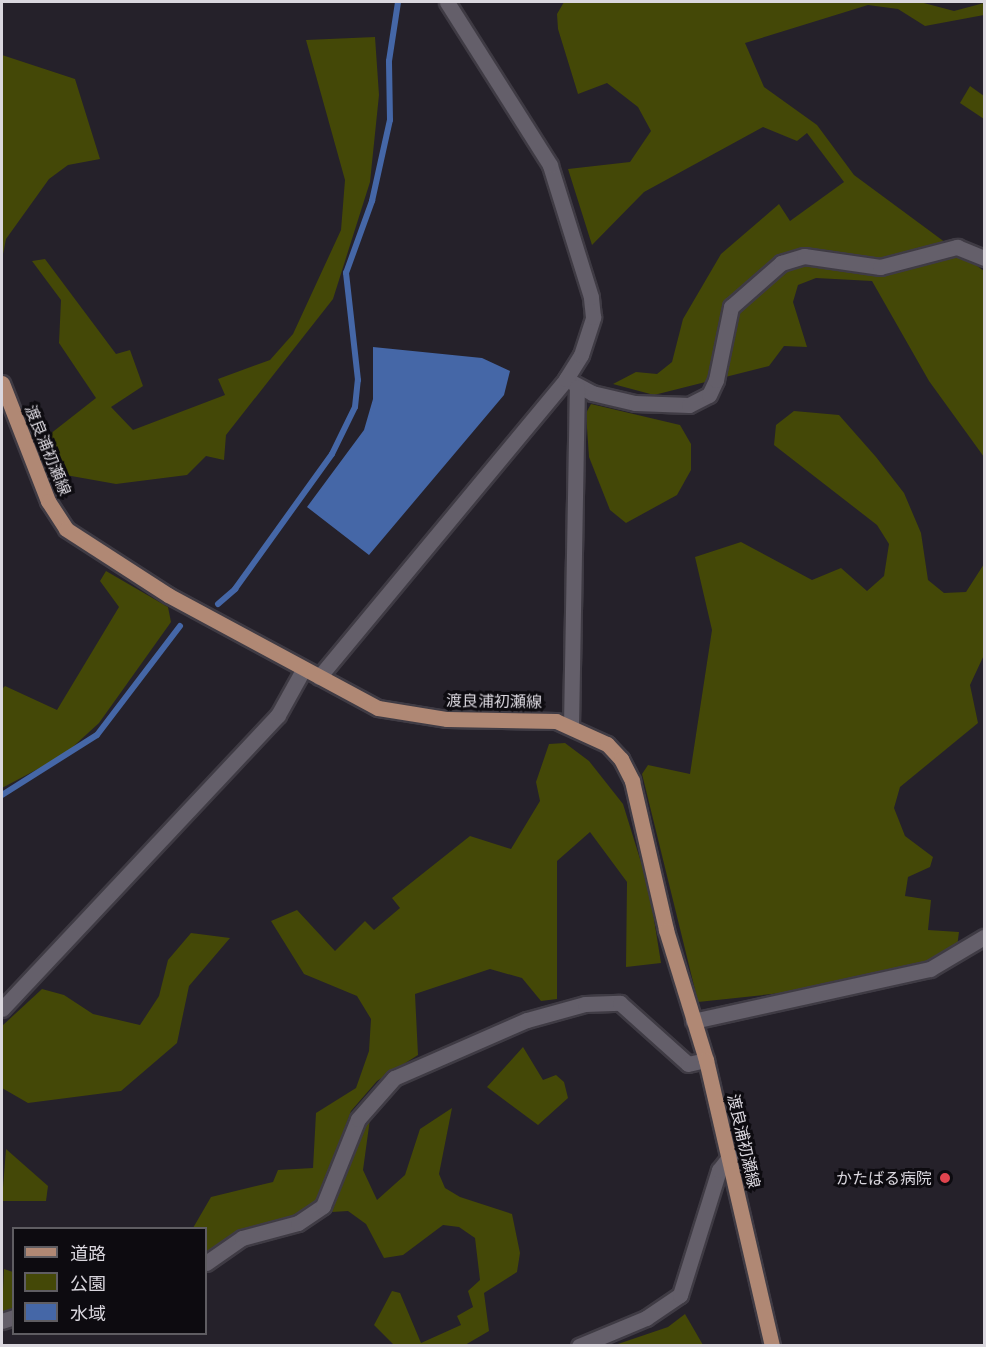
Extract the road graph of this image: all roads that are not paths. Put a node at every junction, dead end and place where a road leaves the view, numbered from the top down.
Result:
1 (447, 2) edge
2 (984, 258) edge
3 (2, 383) edge
4 (572, 383) junction
5 (303, 670) junction
6 (319, 677) junction
7 (571, 726) junction
8 (984, 937) edge
9 (2, 1010) edge
10 (693, 1021) junction
11 (706, 1060) junction
12 (730, 1156) junction
13 (207, 1262) edge
14 (579, 1346) edge
15 (772, 1346) edge

1 - 4 street
2 - 4 street
3 - 5 main road, 渡良浦初瀬線
4 - 6 street
4 - 7 street
5 - 6 main road, 渡良浦初瀬線
5 - 9 street
6 - 7 main road, 渡良浦初瀬線
7 - 10 main road, 渡良浦初瀬線
8 - 10 street
10 - 11 main road, 渡良浦初瀬線
11 - 12 main road, 渡良浦初瀬線
11 - 13 street
12 - 14 street
12 - 15 main road, 渡良浦初瀬線

